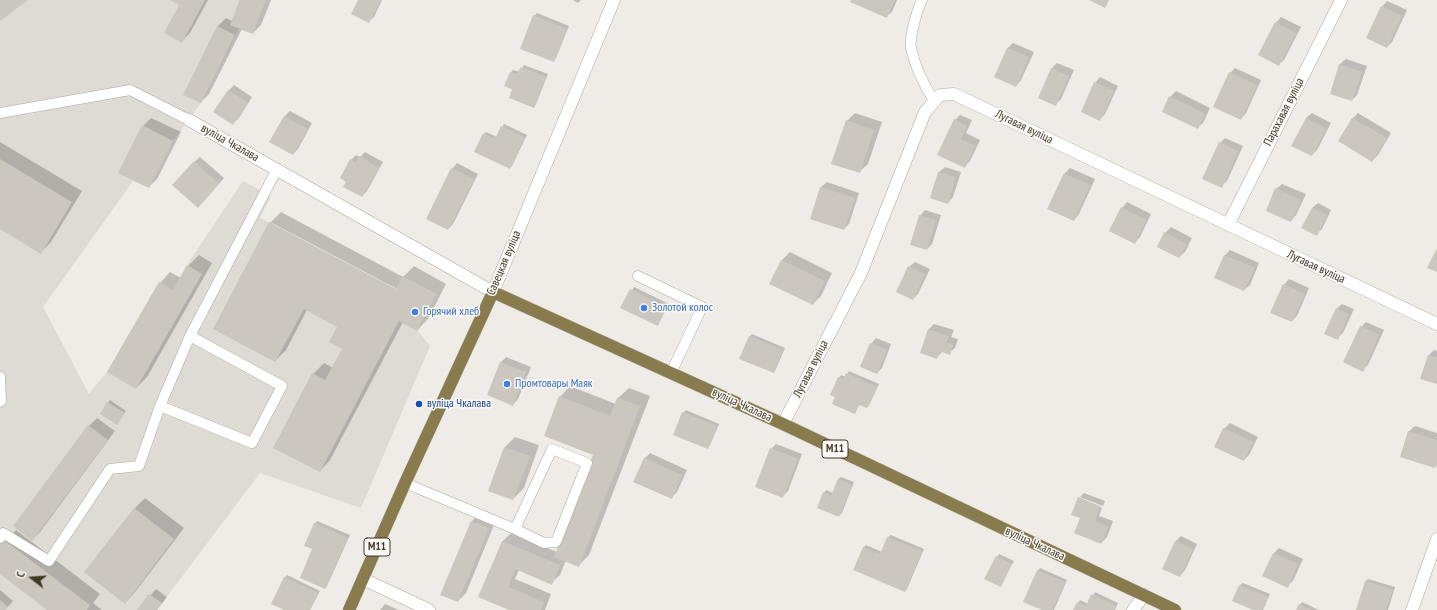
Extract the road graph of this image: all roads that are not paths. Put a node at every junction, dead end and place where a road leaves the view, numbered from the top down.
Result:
1 (614, 0) edge
2 (922, 0) edge
3 (1341, 0) edge
4 (934, 101) junction
5 (0, 113) edge
6 (189, 120) joint
7 (277, 169) junction
8 (1228, 225) junction
9 (638, 276) dead end
10 (493, 292) junction
11 (1437, 324) edge
12 (190, 336) junction
13 (671, 373) junction
14 (0, 378) edge
15 (0, 402) edge
16 (160, 406) junction
17 (783, 424) junction
18 (405, 483) junction
19 (515, 529) junction
20 (0, 538) edge
21 (1437, 539) edge
22 (1434, 554) edge
23 (363, 579) junction
24 (1144, 595) junction
25 (349, 610) edge
26 (430, 610) edge
27 (1133, 610) edge
28 (1175, 610) edge
29 (1412, 610) edge

1 - 10 street, Савецкая вуліца
2 - 4 lane
3 - 8 street, Парахавая вуліца
4 - 8 street, Лугавая вуліца
4 - 17 street, Лугавая вуліца
5 - 6 lane
6 - 7 street, вуліца Чкалава
7 - 10 street, вуліца Чкалава
7 - 12 lane
8 - 11 street, Лугавая вуліца
9 - 13 lane
10 - 13 highway, вуліца Чкалава / М11
10 - 18 highway, Савецкая вуліца / М11
12 - 16 lane
12 - 16 lane
13 - 17 highway, вуліца Чкалава / М11
14 - 15 lane
16 - 20 lane
17 - 24 highway, вуліца Чкалава / М11
18 - 19 lane
18 - 23 highway, Савецкая вуліца / М11
19 - 19 lane
21 - 22 street
22 - 29 street
23 - 25 highway, Савецкая вуліца / М11
23 - 26 street
24 - 27 street
24 - 28 highway, вуліца Чкалава / М11

